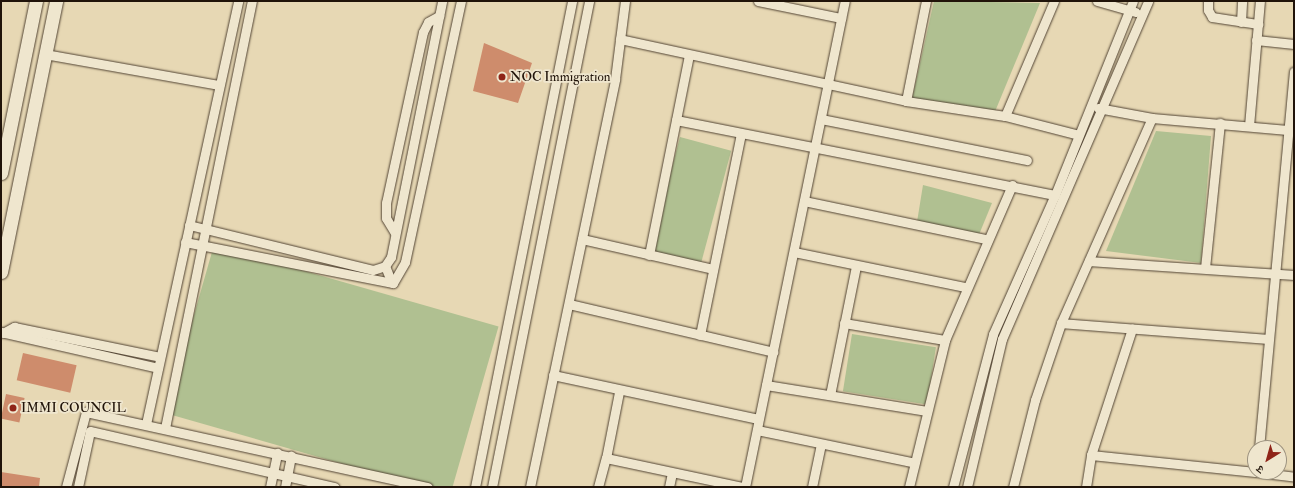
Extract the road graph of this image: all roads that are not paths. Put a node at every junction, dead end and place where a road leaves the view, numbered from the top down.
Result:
1 (36, 1) edge
2 (56, 1) edge
3 (238, 1) edge
4 (252, 1) edge
5 (442, 1) edge
6 (572, 1) edge
7 (589, 1) edge
8 (625, 1) edge
9 (762, 1) edge
10 (845, 1) edge
11 (926, 1) edge
12 (1054, 1) edge
13 (1097, 1) edge
14 (1148, 1) edge
15 (1208, 1) edge
16 (1242, 1) edge
17 (1260, 1) edge
18 (459, 2) edge
19 (1131, 5) edge
20 (1142, 14) junction
21 (439, 16) junction
22 (841, 18) junction
23 (1241, 22) junction
24 (1258, 24) junction
25 (620, 39) junction
26 (1256, 40) junction
27 (1294, 44) edge
28 (45, 54) junction
29 (689, 55) junction
30 (1294, 72) edge
31 (828, 83) junction
32 (219, 85) junction
33 (906, 101) junction
34 (1091, 107) junction
35 (1103, 109) junction
36 (1292, 114) edge
37 (1005, 116) junction
38 (1152, 118) junction
39 (821, 119) junction
40 (676, 120) junction
41 (1220, 123) junction
42 (1249, 126) junction
43 (1287, 130) junction
44 (741, 134) junction
45 (1079, 135) junction
46 (816, 146) junction
47 (1027, 160) dead end
48 (1, 173) edge
49 (1012, 186) junction
50 (1055, 195) junction
51 (804, 200) junction
52 (189, 225) junction
53 (208, 228) junction
54 (395, 233) junction
55 (582, 239) junction
56 (986, 239) junction
57 (185, 242) junction
58 (204, 246) junction
59 (794, 252) junction
60 (649, 254) junction
61 (1089, 261) junction
62 (385, 266) junction
63 (856, 266) junction
64 (1205, 268) junction
65 (713, 269) junction
66 (1, 272) edge
67 (1274, 273) junction
68 (1294, 275) edge
69 (392, 283) junction
70 (965, 287) junction
71 (569, 304) junction
72 (844, 323) junction
73 (1061, 323) junction
74 (1132, 329) junction
75 (2, 333) edge
76 (700, 335) junction
77 (1267, 339) junction
78 (945, 340) junction
79 (773, 352) junction
80 (160, 357) junction
81 (158, 368) junction
82 (553, 375) junction
83 (766, 385) junction
84 (619, 392) junction
85 (830, 396) junction
86 (927, 411) junction
87 (86, 412) junction
88 (758, 419) junction
89 (146, 424) junction
90 (165, 428) junction
91 (757, 430) junction
92 (90, 431) junction
93 (1260, 440) edge
94 (821, 444) junction
95 (277, 453) junction
96 (1091, 455) junction
97 (291, 456) junction
98 (606, 458) junction
99 (912, 462) junction
100 (1247, 471) edge
101 (672, 473) junction
102 (273, 474) junction
103 (287, 476) junction
104 (415, 486) edge
105 (66, 487) edge
106 (78, 487) edge
107 (270, 487) edge
108 (285, 487) edge
109 (335, 487) edge
110 (428, 487) edge
111 (475, 487) edge
112 (492, 487) edge
113 (530, 487) edge
114 (598, 487) edge
115 (669, 487) edge
116 (742, 487) edge
117 (746, 487) edge
118 (812, 487) edge
119 (909, 487) edge
120 (953, 487) edge
121 (967, 487) edge
122 (1013, 487) edge
123 (1086, 487) edge

1 - 48 street
2 - 28 street
3 - 32 street
4 - 53 street
5 - 21 street
6 - 111 street
7 - 112 street
8 - 25 street
9 - 22 street
10 - 22 street
11 - 33 street
12 - 37 street
13 - 19 street
14 - 20 street
15 - 23 street
16 - 23 street
17 - 24 street
18 - 69 street
19 - 20 street
19 - 34 street
20 - 35 street
21 - 54 street
21 - 54 street
22 - 31 street
23 - 24 street
24 - 26 street
25 - 29 street
25 - 55 street
26 - 27 street
26 - 42 street
28 - 32 street
28 - 66 street
29 - 31 street
29 - 40 street
30 - 36 street
31 - 33 street
31 - 39 street
32 - 52 street
33 - 37 street
34 - 35 street
34 - 45 street
35 - 38 street
35 - 121 street
36 - 43 street
37 - 45 street
38 - 41 street
38 - 61 street
39 - 46 street
39 - 47 street
40 - 44 street
40 - 60 street
41 - 42 street
41 - 64 street
42 - 43 street
43 - 67 street
44 - 46 street
44 - 65 street
45 - 50 street
46 - 49 street
46 - 51 street
49 - 50 street
49 - 56 street
50 - 120 street
51 - 56 street
51 - 59 street
52 - 53 street
52 - 57 street
53 - 58 street
53 - 62 street
54 - 62 street
55 - 60 street
55 - 71 street
56 - 70 street
57 - 58 street
57 - 80 street
58 - 69 street
58 - 90 street
59 - 63 street
59 - 79 street
60 - 65 street
61 - 64 street
61 - 73 street
62 - 69 street
63 - 70 street
63 - 72 street
64 - 67 street
65 - 76 street
67 - 68 street
67 - 77 street
70 - 78 street
71 - 76 street
71 - 82 street
72 - 78 street
72 - 85 street
73 - 74 street
73 - 122 street
74 - 77 street
74 - 96 street
75 - 80 street
75 - 81 street
76 - 79 street
77 - 93 street
78 - 86 street
79 - 83 street
80 - 81 street
81 - 89 street
82 - 84 street
82 - 113 street
83 - 85 street
83 - 88 street
84 - 88 street
84 - 98 street
85 - 86 street
86 - 99 street
87 - 89 street
87 - 92 street
87 - 105 street
88 - 91 street
89 - 90 street
90 - 95 street
91 - 94 street
91 - 117 street
92 - 102 street
92 - 106 street
94 - 99 street
94 - 118 street
95 - 97 street
95 - 102 street
96 - 100 street
96 - 123 street
97 - 103 street
97 - 104 street
98 - 101 street
98 - 114 street
99 - 119 street
101 - 115 street
101 - 116 street
102 - 103 street
102 - 107 street
103 - 108 street
103 - 109 street
104 - 110 street

